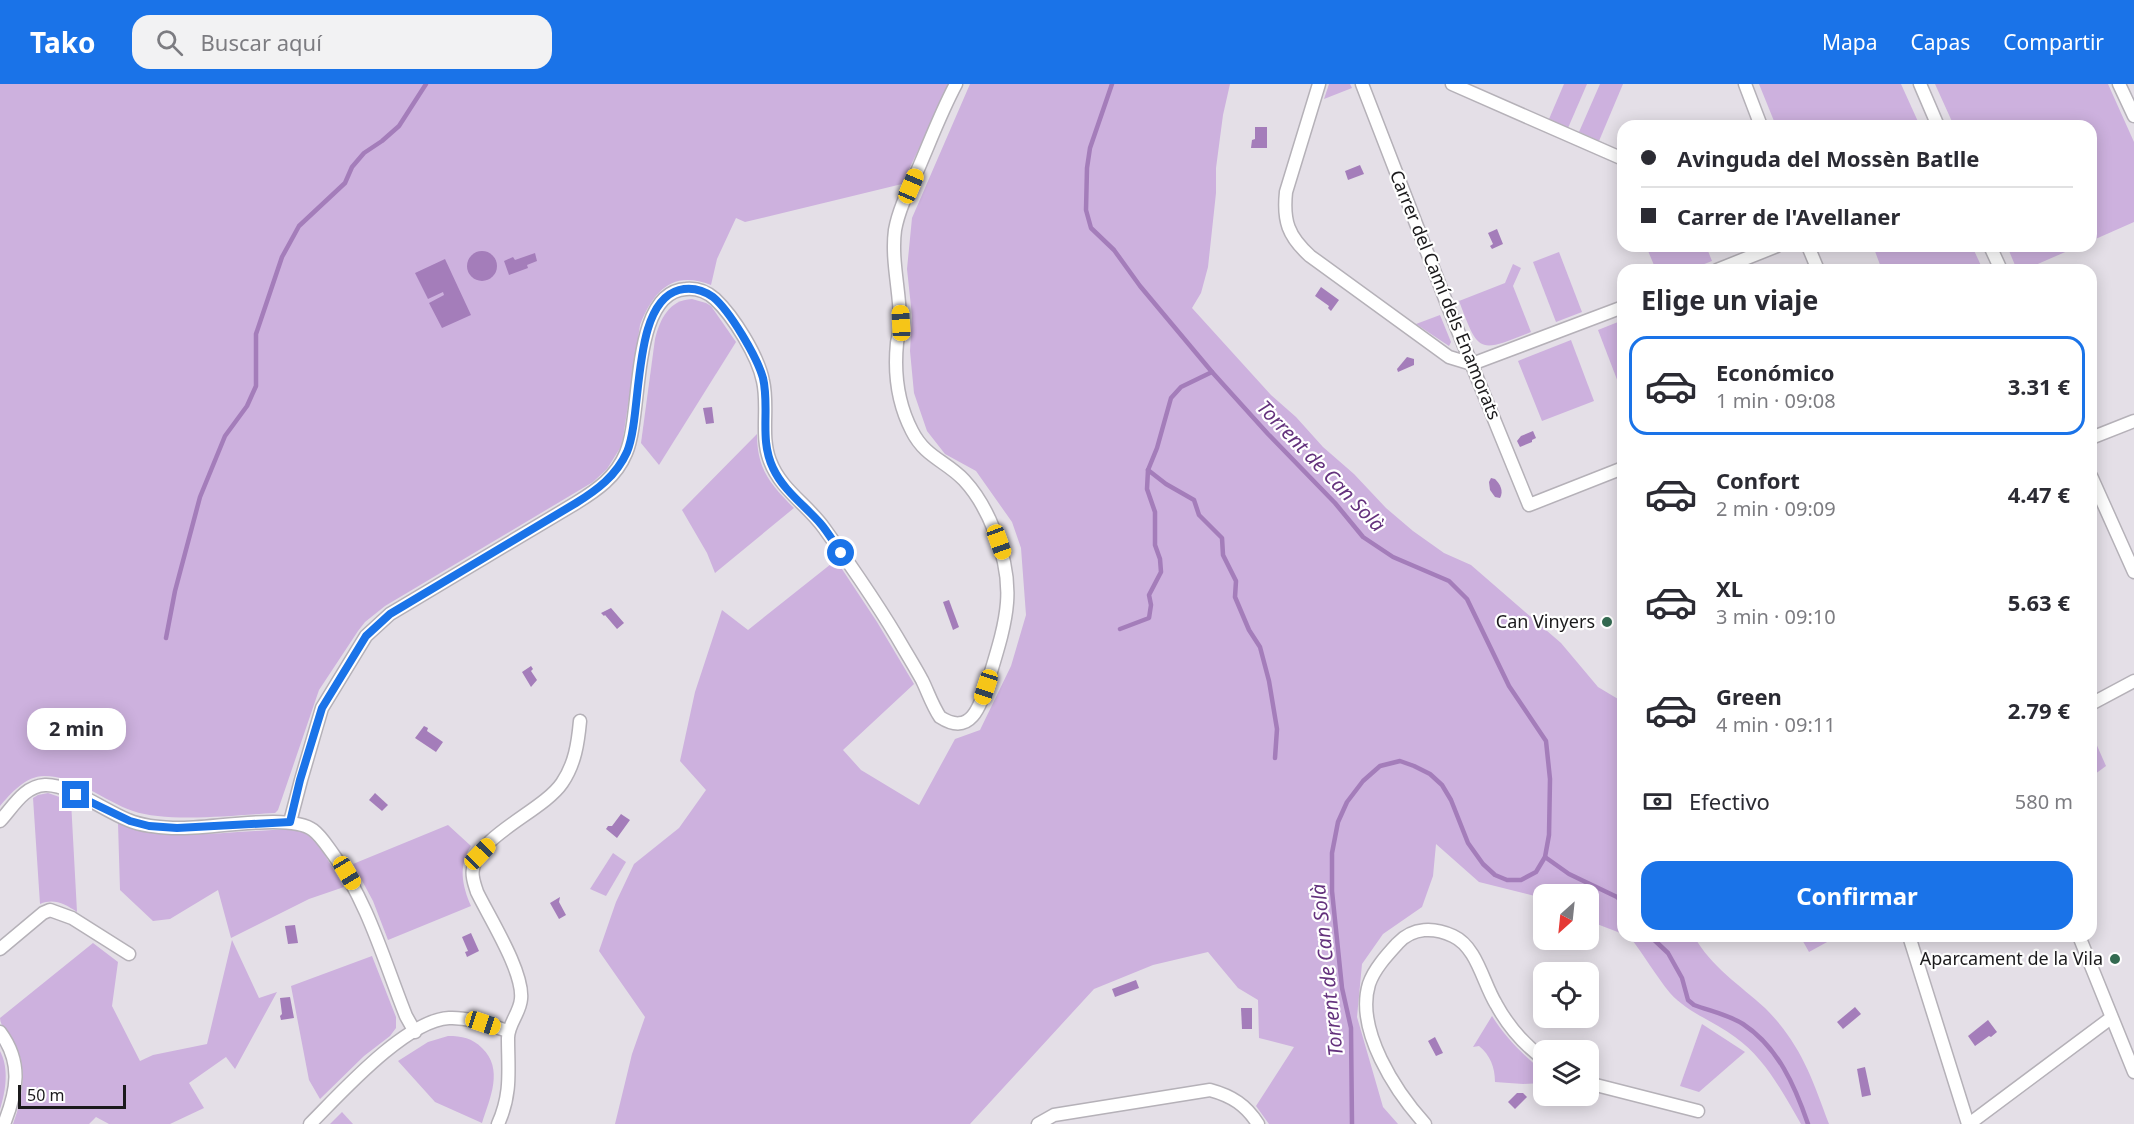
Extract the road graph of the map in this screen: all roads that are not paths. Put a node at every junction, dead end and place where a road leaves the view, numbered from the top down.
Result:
1 (956, 84) edge
2 (1320, 84) edge
3 (1362, 84) edge
4 (1452, 84) edge
5 (1745, 84) edge
6 (1920, 84) edge
7 (2119, 84) edge
8 (2134, 116) edge
9 (1759, 120) edge
10 (1935, 120) edge
11 (1617, 156) edge
12 (1762, 252) edge
13 (1732, 264) edge
14 (1617, 309) edge
15 (1472, 364) junction
16 (2134, 421) edge
17 (2097, 436) edge
18 (1617, 470) edge
19 (2097, 489) edge
20 (2134, 572) edge
21 (2134, 681) edge
22 (2097, 701) edge
23 (580, 721) dead end
24 (0, 821) edge
25 (290, 822) junction
26 (1911, 942) edge
27 (2081, 942) edge
28 (0, 949) edge
29 (129, 954) dead end
30 (2111, 1018) junction
31 (508, 1031) junction
32 (0, 1032) edge
33 (415, 1032) junction
34 (1533, 1049) edge
35 (2134, 1072) edge
36 (1599, 1086) edge
37 (1698, 1111) dead end
38 (4, 1124) edge
39 (310, 1124) edge
40 (498, 1124) edge
41 (1038, 1124) edge
42 (1258, 1124) edge
43 (1425, 1124) edge
44 (1968, 1124) edge

1 - 25 street
2 - 15 street
3 - 15 street, Carrer del Camí dels Enamorats
4 - 11 street
5 - 9 street
6 - 10 street
7 - 8 street
12 - 13 street
14 - 15 street
15 - 18 street, Carrer del Camí dels Enamorats
16 - 17 street
19 - 20 street
21 - 22 street
23 - 31 street
24 - 25 street
25 - 33 street
26 - 44 street
27 - 30 street
28 - 29 street
30 - 35 street
30 - 44 street
31 - 33 street
31 - 40 street
32 - 38 street
33 - 39 street
34 - 43 street
36 - 37 street
41 - 42 street

